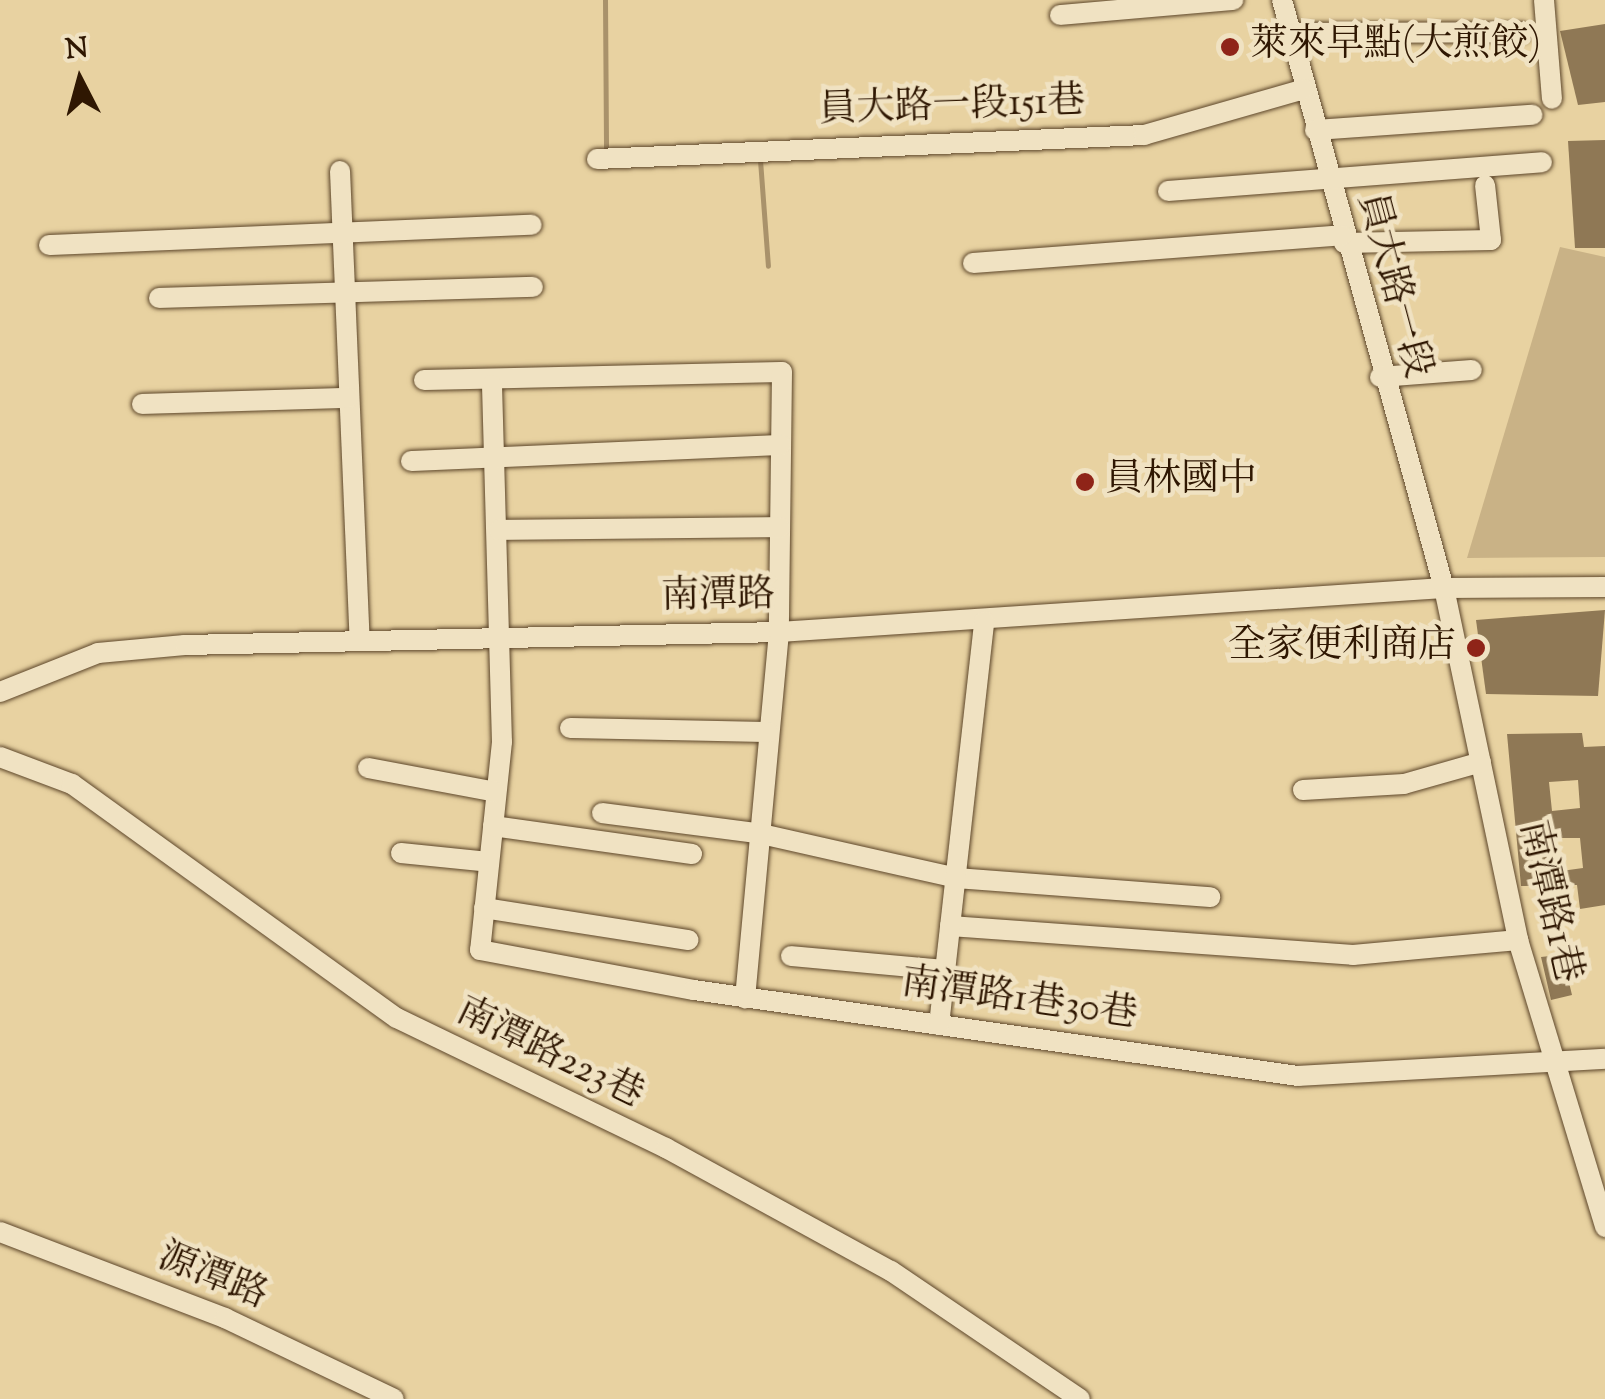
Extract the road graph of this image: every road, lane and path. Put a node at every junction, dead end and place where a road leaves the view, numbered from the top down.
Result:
1 (1233, 0) edge
2 (1282, 0) edge
3 (1544, 0) edge
4 (1060, 15) dead end
5 (1522, 32) dead end
6 (1290, 33) junction
7 (1304, 89) junction
8 (1552, 99) dead end
9 (1532, 115) dead end
10 (1314, 130) junction
11 (597, 159) dead end
12 (1542, 162) dead end
13 (340, 171) dead end
14 (1325, 172) junction
15 (1485, 185) dead end
16 (1168, 190) dead end
17 (532, 225) dead end
18 (343, 236) junction
19 (1343, 239) junction
20 (48, 245) dead end
21 (973, 263) dead end
22 (533, 287) dead end
23 (346, 295) junction
24 (160, 298) dead end
25 (1472, 370) dead end
26 (1380, 377) junction
27 (424, 380) dead end
28 (492, 385) junction
29 (350, 398) junction
30 (142, 404) dead end
31 (781, 446) junction
32 (496, 458) junction
33 (411, 461) dead end
34 (780, 527) junction
35 (499, 530) junction
36 (1605, 587) edge
37 (1444, 588) junction
38 (984, 622) junction
39 (779, 632) junction
40 (504, 638) junction
41 (360, 642) junction
42 (0, 692) edge
43 (570, 728) dead end
44 (768, 732) junction
45 (0, 757) edge
46 (1481, 762) junction
47 (368, 768) dead end
48 (1303, 790) dead end
49 (496, 792) junction
50 (602, 813) dead end
51 (493, 826) junction
52 (757, 833) junction
53 (401, 853) dead end
54 (692, 854) dead end
55 (489, 862) junction
56 (956, 878) junction
57 (1210, 897) dead end
58 (484, 908) junction
59 (950, 926) junction
60 (689, 940) dead end
61 (1518, 940) junction
62 (792, 956) dead end
63 (945, 970) junction
64 (745, 998) junction
65 (940, 1025) junction
66 (1605, 1059) edge
67 (1552, 1063) junction
68 (1605, 1227) edge
69 (0, 1232) edge
70 (394, 1399) edge
71 (1080, 1399) edge

1 - 4 street
2 - 6 street, 員大路一段
3 - 8 street
5 - 6 street
6 - 7 street, 員大路一段
7 - 10 street, 員大路一段
7 - 11 street, 員大路一段151巷
9 - 10 street
10 - 14 street, 員大路一段
12 - 14 street
13 - 18 street
14 - 16 street
14 - 19 street, 員大路一段
15 - 19 street
17 - 18 street
18 - 20 street
18 - 23 street
19 - 21 street
19 - 26 street, 員大路一段
22 - 23 street
23 - 24 street
23 - 29 street
25 - 26 street
26 - 37 street, 員大路一段
27 - 28 street
28 - 31 street
28 - 32 street
29 - 30 street
29 - 41 street
31 - 32 street
31 - 34 street
32 - 33 street
32 - 35 street
34 - 35 street
34 - 39 street
35 - 40 street
36 - 37 street, 南潭路
37 - 38 street, 南潭路
37 - 46 street, 南潭路1巷
38 - 39 street, 南潭路
38 - 56 street
39 - 40 street, 南潭路
39 - 44 street
40 - 41 street, 南潭路
40 - 49 street
41 - 42 street, 南潭路
43 - 44 street
44 - 52 street
45 - 71 street, 南潭路223巷
46 - 48 street
46 - 61 street, 南潭路1巷
47 - 49 street
49 - 51 street
50 - 52 street
51 - 54 street
51 - 55 street
52 - 56 street
52 - 64 street
53 - 55 street
55 - 58 street
56 - 57 street
56 - 59 street
58 - 60 street
58 - 64 street, 南潭路1巷30巷
59 - 61 street
59 - 63 street
61 - 67 street, 南潭路1巷
62 - 63 street
63 - 65 street
64 - 65 street, 南潭路1巷30巷
65 - 67 street, 南潭路1巷30巷
66 - 67 street, 南潭路1巷30巷
67 - 68 street, 南潭路1巷
69 - 70 street, 源潭路

